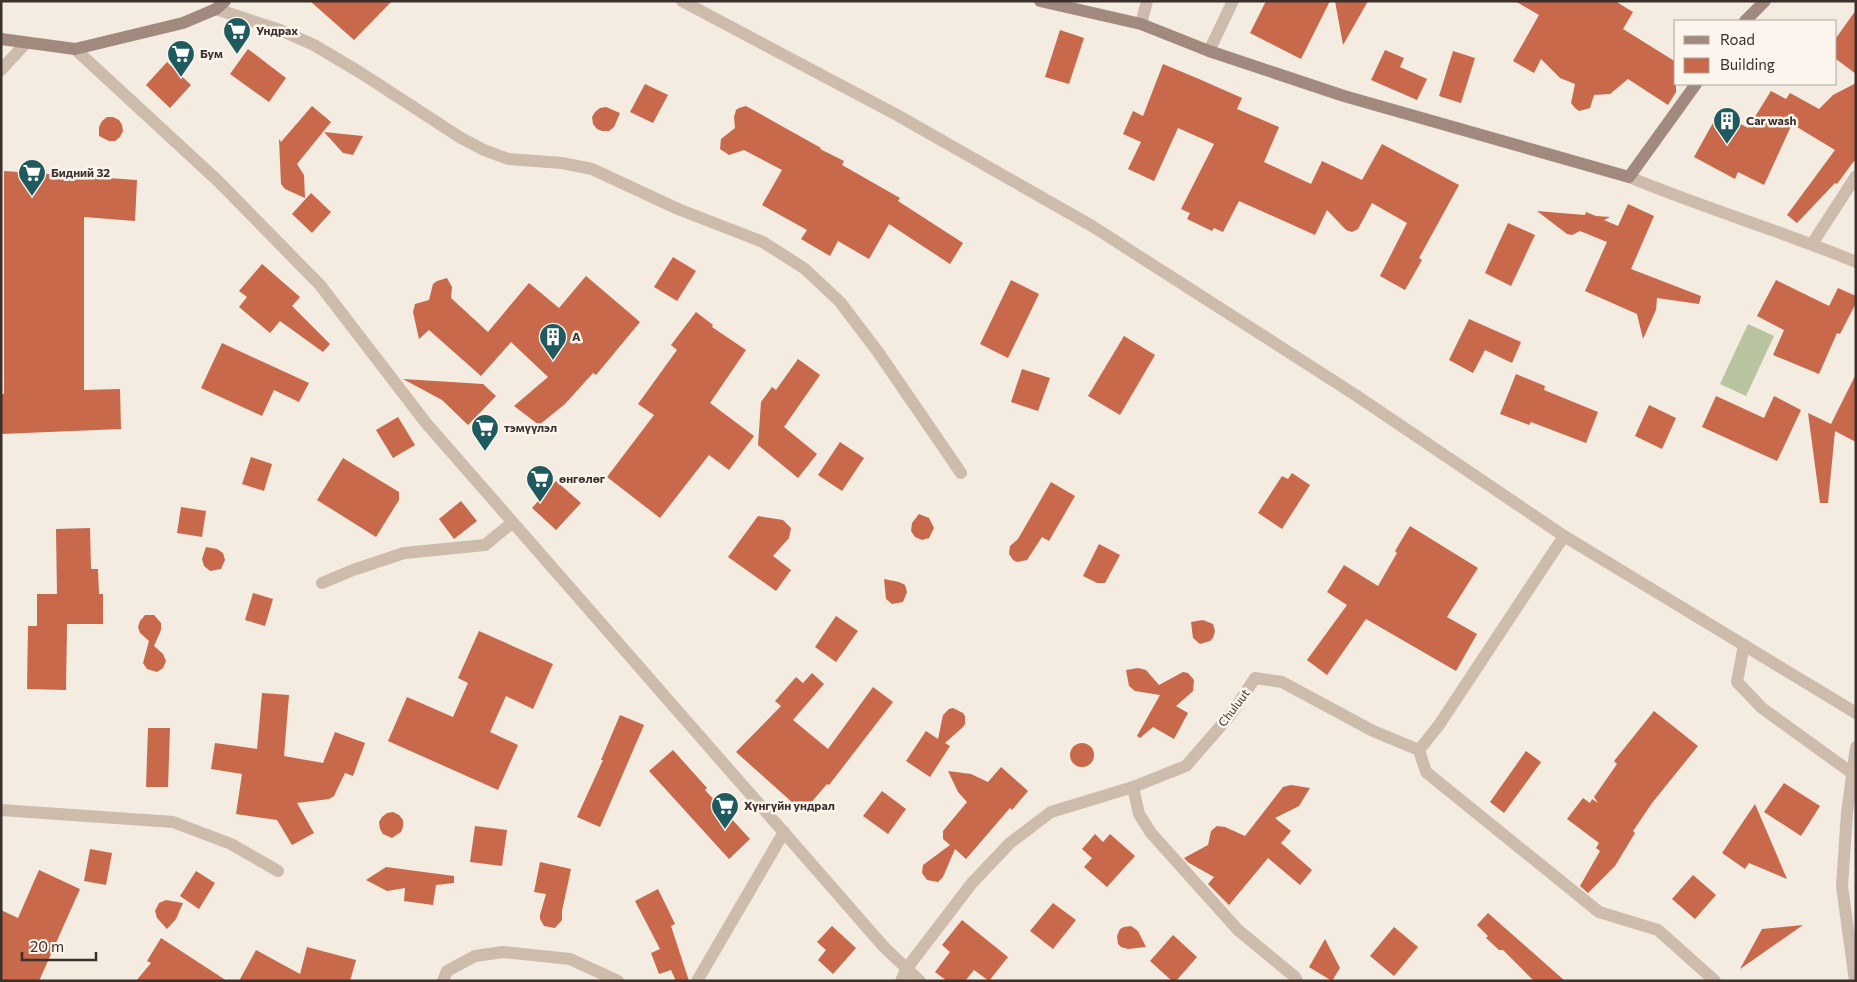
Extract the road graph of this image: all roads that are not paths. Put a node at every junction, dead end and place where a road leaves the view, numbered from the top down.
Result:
1 (682, 1) edge
2 (1040, 1) edge
3 (1147, 1) edge
4 (1233, 1) edge
5 (1765, 1) edge
6 (220, 5) edge
7 (1747, 20) edge
8 (1141, 24) junction
9 (1, 39) edge
10 (26, 43) junction
11 (75, 49) junction
12 (1209, 51) junction
13 (1, 70) edge
14 (1695, 85) edge
15 (1856, 176) edge
16 (1629, 177) junction
17 (1812, 244) junction
18 (1856, 262) edge
19 (961, 472) dead end
20 (512, 523) junction
21 (1564, 536) junction
22 (322, 583) dead end
23 (1744, 645) junction
24 (1856, 713) edge
25 (1856, 747) edge
26 (1419, 750) junction
27 (1854, 775) edge
28 (1133, 787) junction
29 (1, 810) edge
30 (784, 832) junction
31 (278, 871) dead end
32 (907, 968) junction
33 (443, 981) edge
34 (618, 981) edge
35 (697, 981) edge
36 (901, 981) edge
37 (920, 981) edge
38 (1297, 981) edge
39 (1715, 981) edge
40 (1855, 981) edge

1 - 21 street
2 - 8 street
3 - 8 street
4 - 12 street
5 - 7 street
6 - 11 street
6 - 19 street
8 - 12 street
9 - 10 street
10 - 11 street
10 - 13 street
11 - 20 street
12 - 16 street
14 - 16 street
15 - 17 street
16 - 17 street
17 - 18 street
20 - 22 street
20 - 30 street
21 - 23 street
21 - 26 street
23 - 24 street
23 - 27 street
25 - 27 street
26 - 28 street, Chuluut
26 - 39 street
27 - 40 street
28 - 32 street, Chuluut
28 - 38 street
29 - 31 street
30 - 32 street
30 - 35 street
32 - 36 street, Chuluut
32 - 37 street
33 - 34 street

